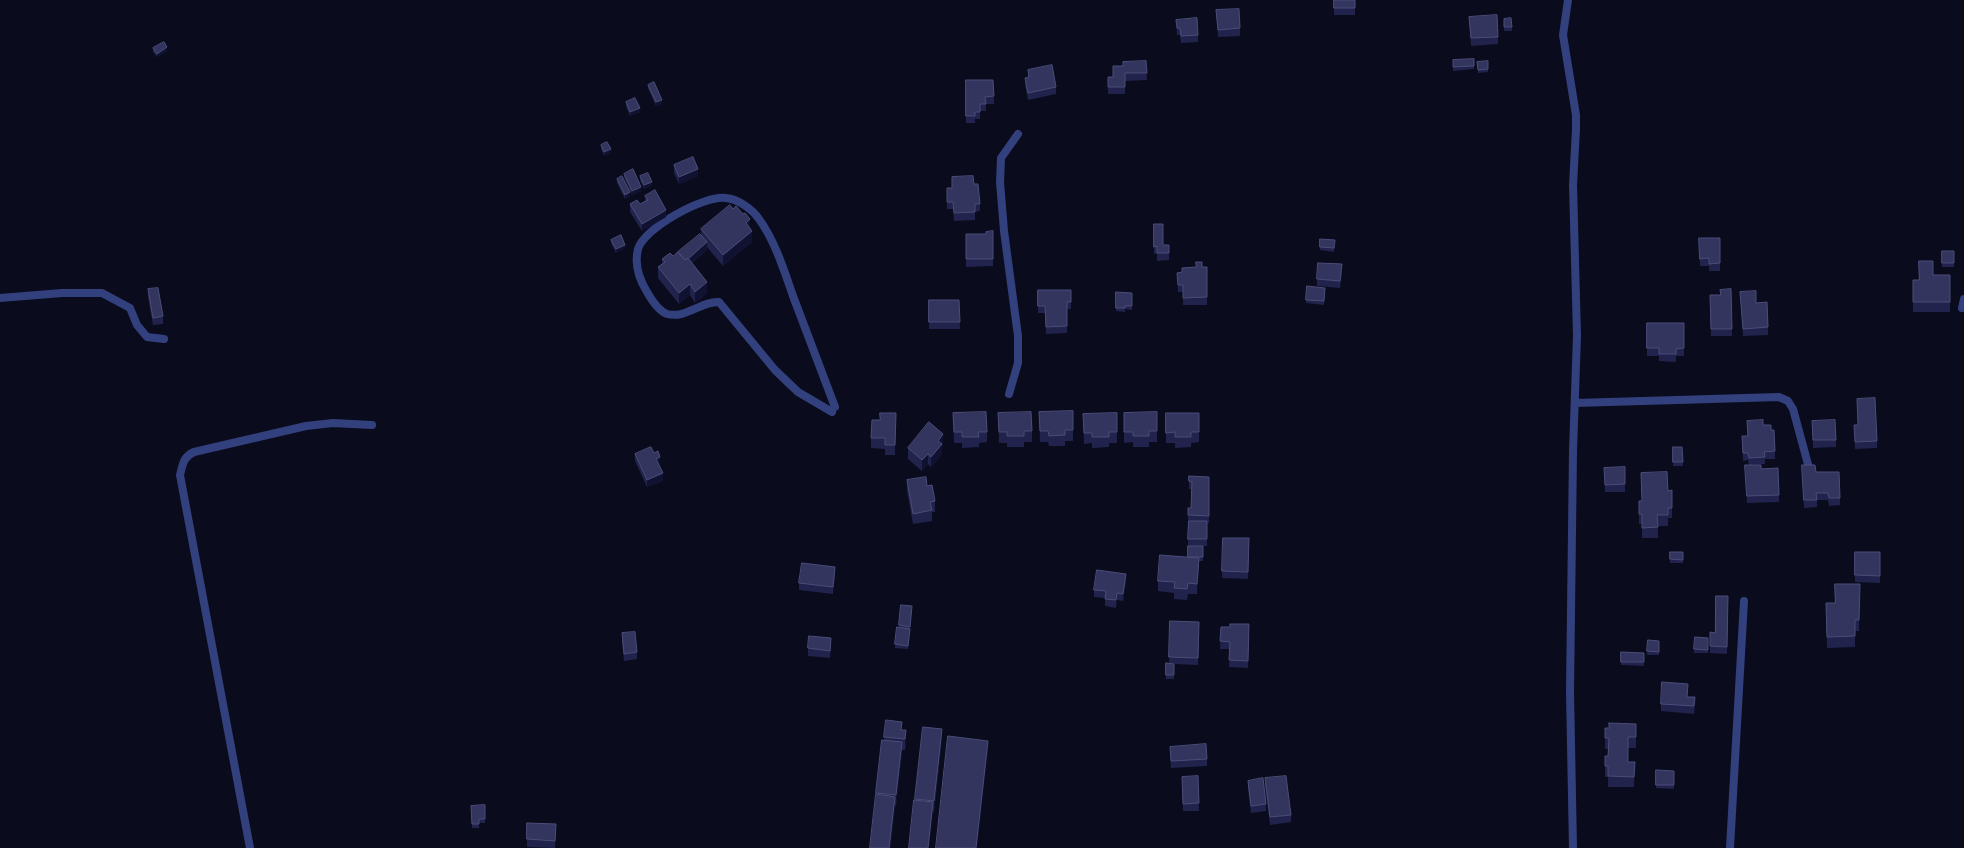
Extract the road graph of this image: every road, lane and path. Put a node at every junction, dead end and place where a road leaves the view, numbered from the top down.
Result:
1 (1568, 0) edge
2 (1018, 134) dead end
3 (0, 298) edge
4 (1964, 299) edge
5 (1962, 308) dead end
6 (164, 339) dead end
7 (1009, 394) dead end
8 (1575, 403) junction
9 (833, 410) joint
10 (372, 425) dead end
11 (1809, 468) edge
12 (1744, 601) dead end
13 (250, 848) edge
14 (1573, 848) edge
15 (1730, 848) edge

1 - 8 street
2 - 7 street
3 - 6 street
4 - 5 street
8 - 11 street
8 - 14 street
9 - 9 street
10 - 13 street
12 - 15 street

